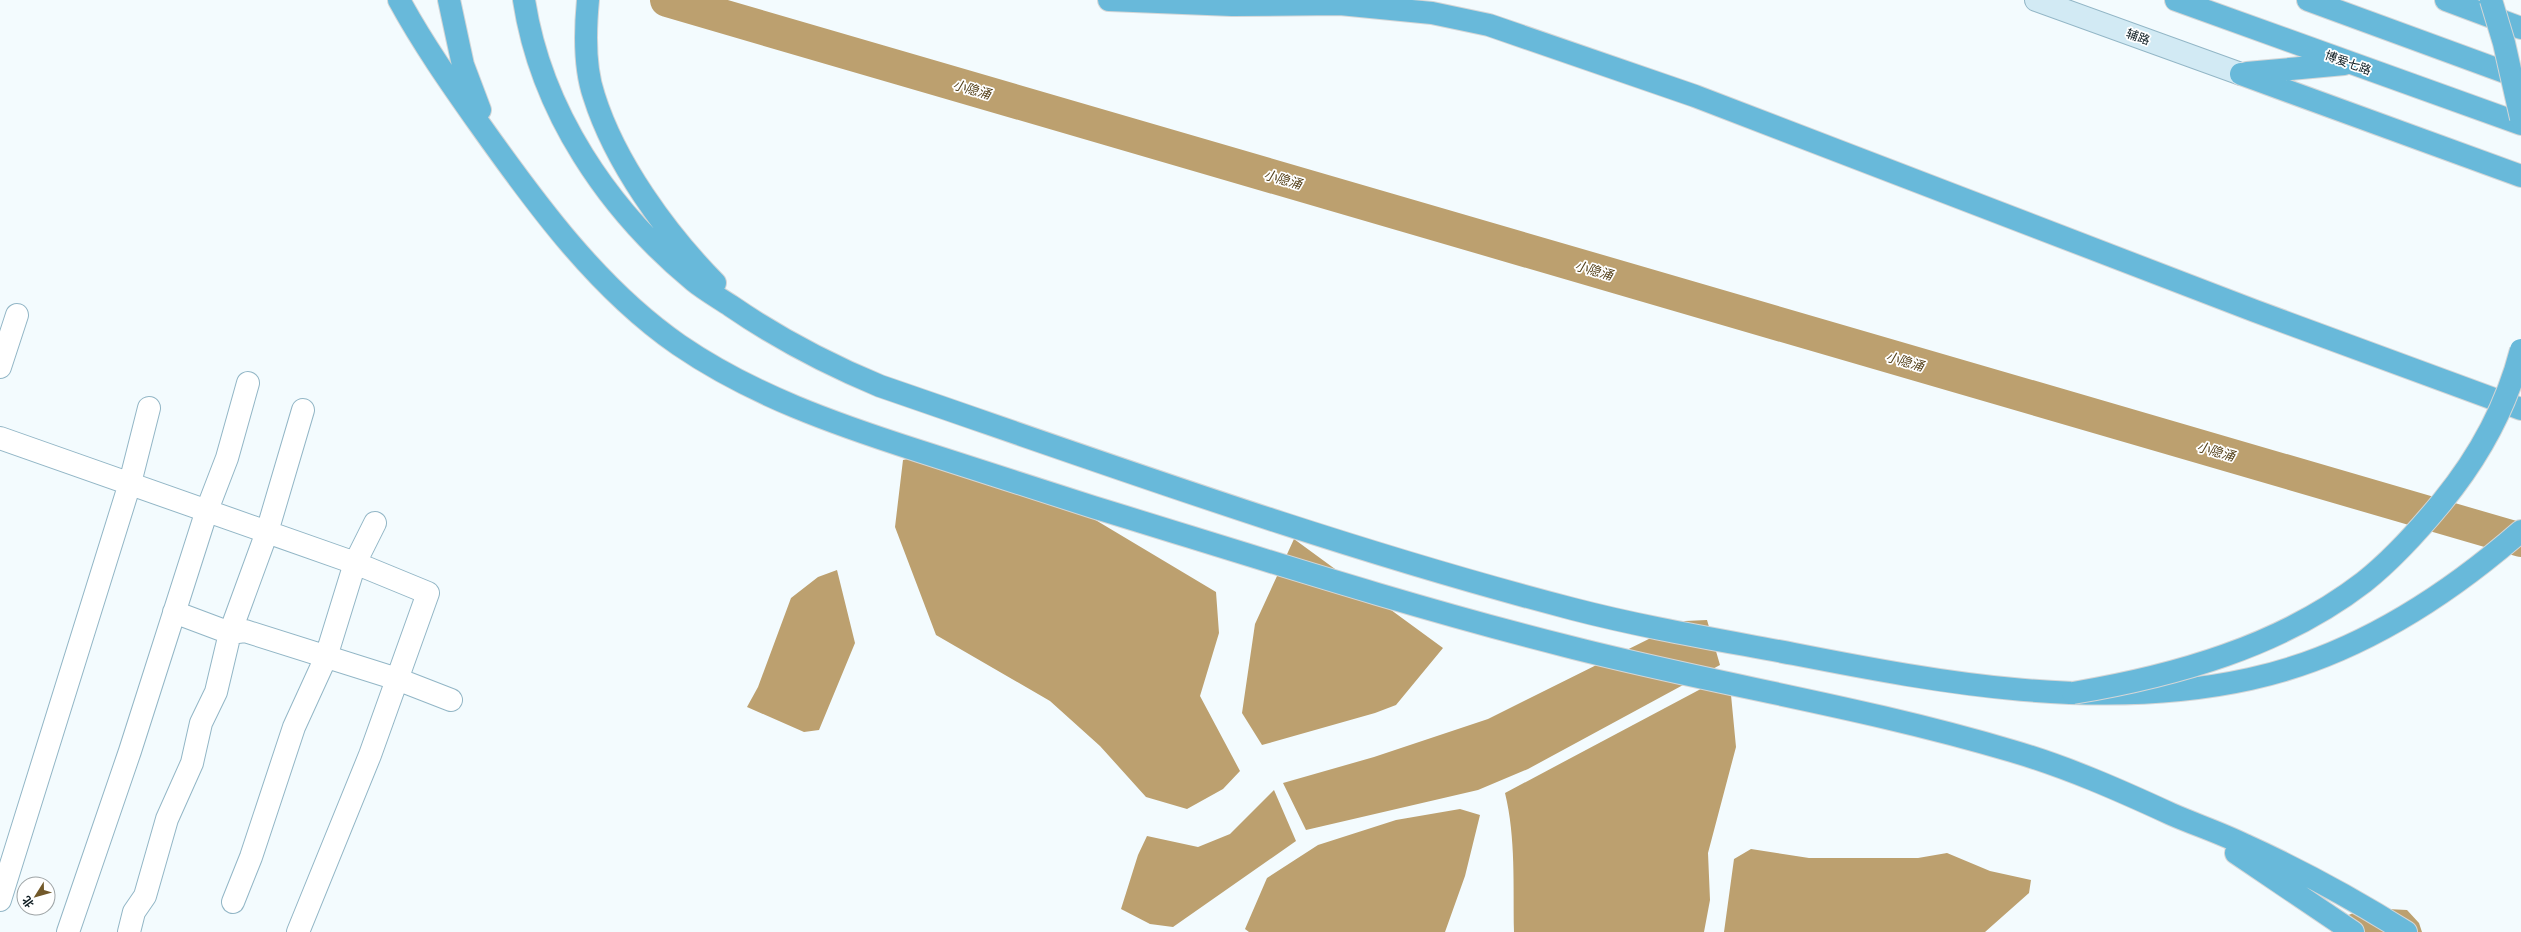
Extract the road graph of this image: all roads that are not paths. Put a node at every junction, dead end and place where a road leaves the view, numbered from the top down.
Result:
1 (399, 0) edge
2 (449, 0) edge
3 (524, 0) edge
4 (588, 0) edge
5 (1111, 0) edge
6 (2036, 0) edge
7 (2176, 0) edge
8 (2308, 0) edge
9 (2446, 0) edge
10 (2491, 0) edge
11 (2521, 28) edge
12 (2350, 64) junction
13 (2241, 74) junction
14 (2521, 78) edge
15 (2521, 118) edge
16 (2521, 124) edge
17 (514, 174) junction
18 (2521, 176) edge
19 (17, 315) dead end
20 (751, 320) junction
21 (2521, 350) edge
22 (0, 367) edge
23 (248, 383) dead end
24 (149, 408) dead end
25 (2521, 409) edge
26 (303, 410) dead end
27 (0, 438) edge
28 (130, 483) junction
29 (207, 510) junction
30 (375, 523) dead end
31 (2521, 531) edge
32 (267, 532) junction
33 (355, 563) junction
34 (174, 612) junction
35 (230, 633) junction
36 (326, 657) junction
37 (397, 680) junction
38 (2073, 693) junction
39 (452, 700) dead end
40 (2177, 817) junction
41 (0, 900) edge
42 (233, 902) dead end
43 (68, 932) edge
44 (129, 932) edge
45 (298, 932) edge
46 (2353, 932) edge
47 (2406, 932) edge

1 - 17 highway
2 - 17 highway
3 - 20 highway
4 - 20 highway
5 - 25 highway
6 - 13 street, 辅路
7 - 12 highway, 博爱七路
8 - 14 highway
9 - 11 highway
10 - 15 highway, bridge
12 - 13 highway
12 - 16 highway, 博爱七路
13 - 18 highway
17 - 40 highway
19 - 22 street
20 - 38 highway
21 - 38 highway, bridge
23 - 29 street
24 - 28 street
26 - 32 street
27 - 28 street
28 - 29 street
28 - 41 street
29 - 32 street
29 - 34 street
30 - 33 street
31 - 38 highway, bridge
32 - 33 street
32 - 35 street
33 - 36 street
33 - 37 street
34 - 35 street
34 - 43 street
35 - 36 street
35 - 44 street
36 - 37 street
36 - 42 street
37 - 39 street
37 - 45 street
40 - 46 highway
40 - 47 highway

